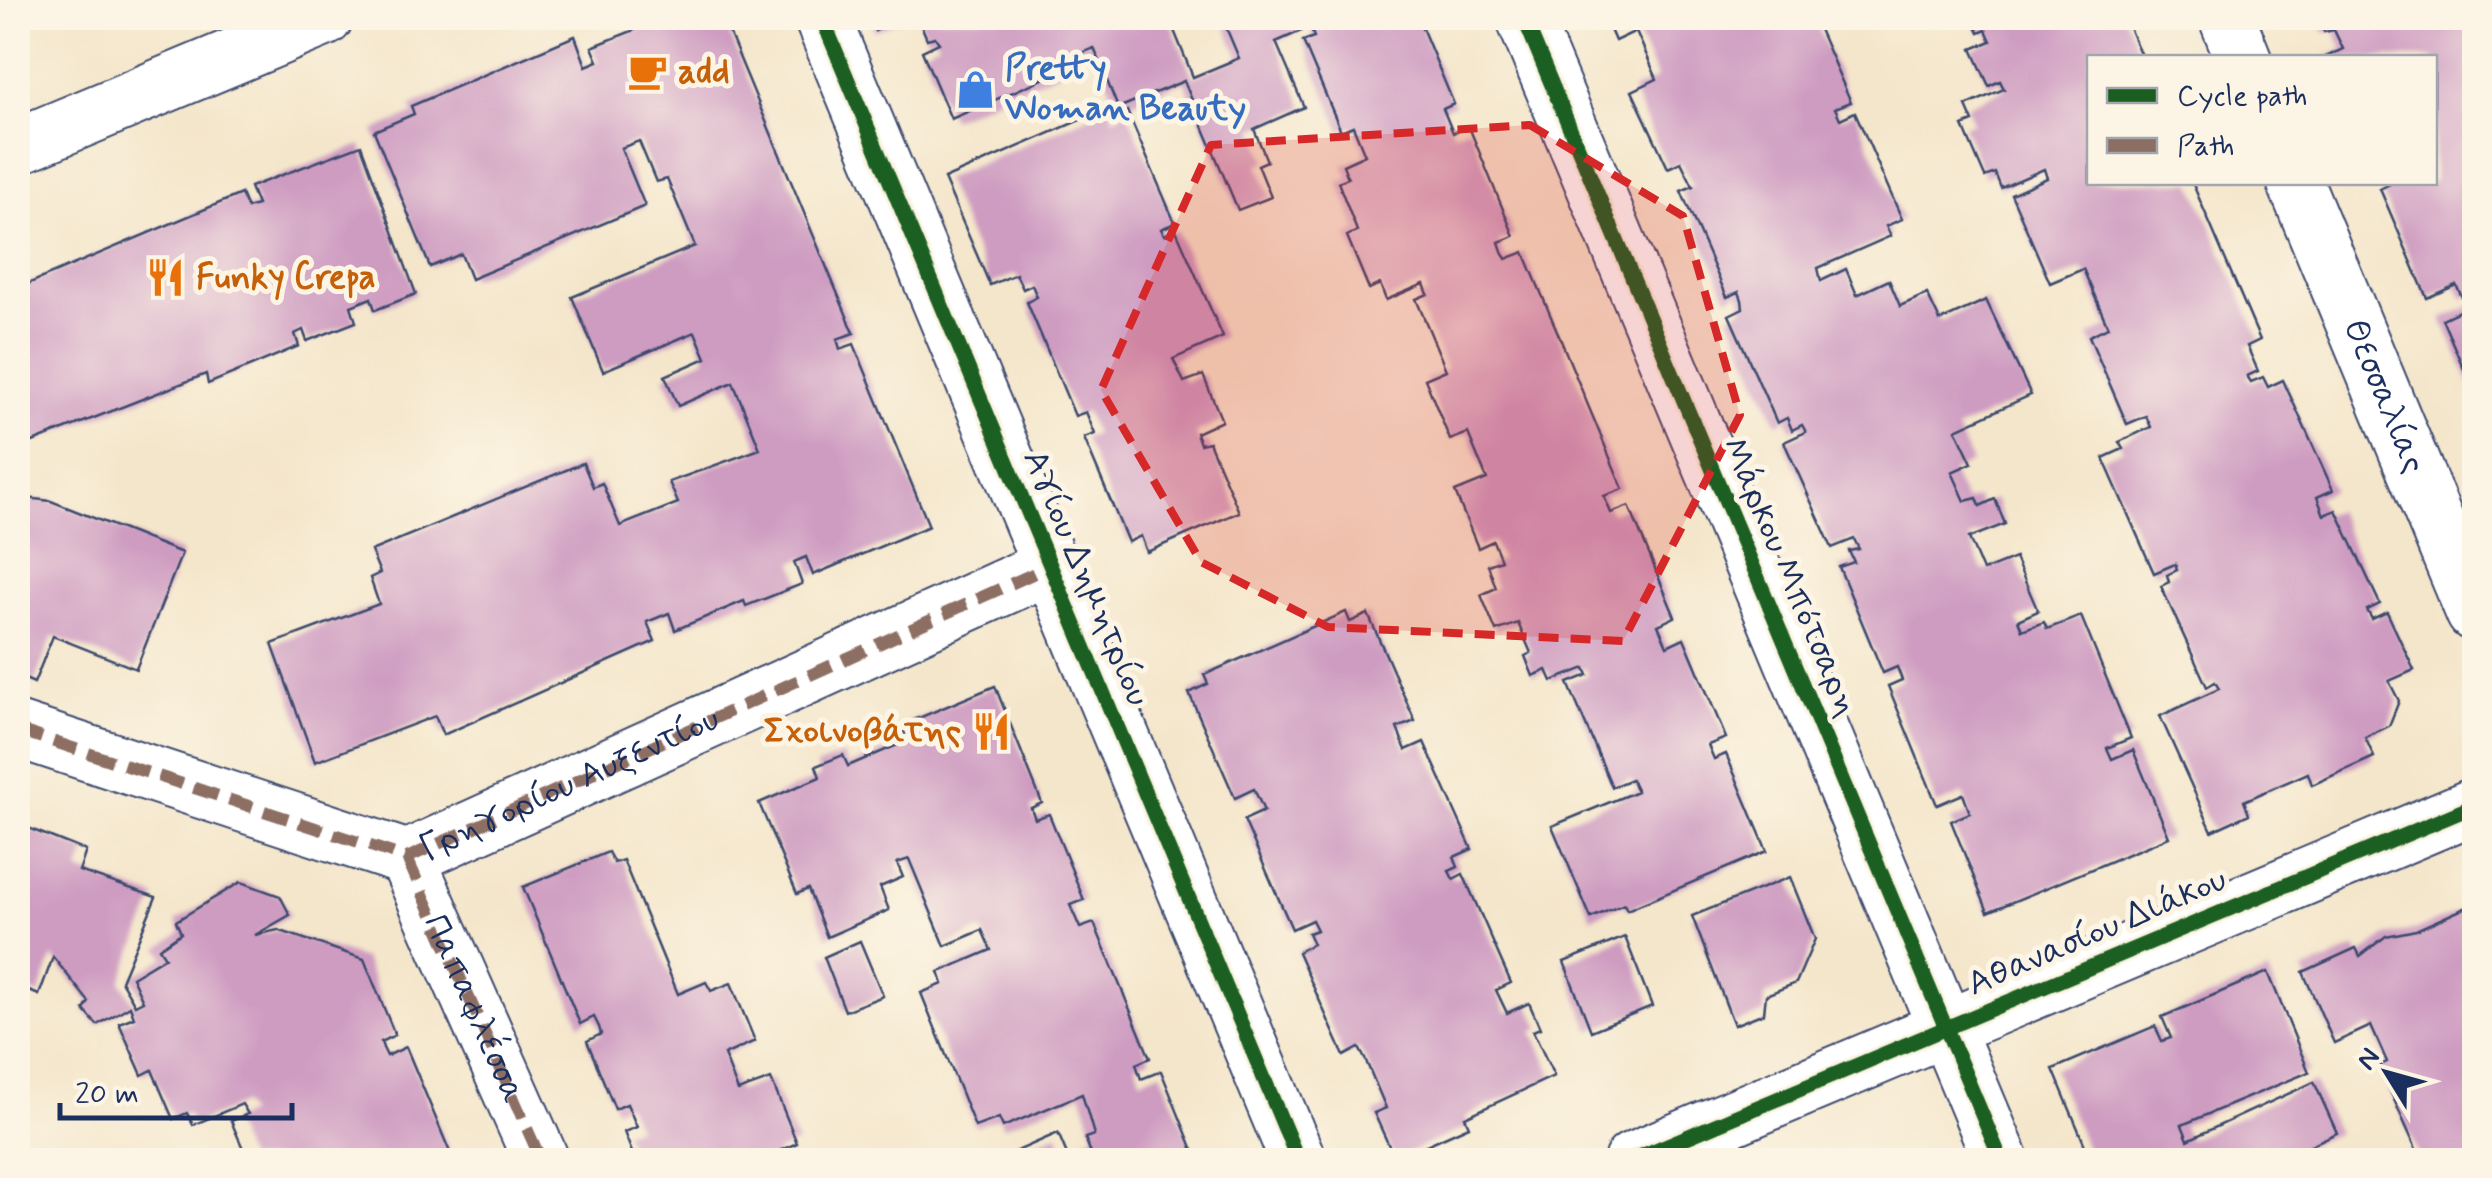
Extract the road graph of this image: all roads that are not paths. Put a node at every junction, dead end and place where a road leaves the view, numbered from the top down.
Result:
1 (326, 18) edge
2 (822, 18) edge
3 (1524, 18) edge
4 (2226, 18) edge
5 (2242, 55) edge
6 (18, 146) edge
7 (2296, 185) edge
8 (1048, 567) junction
9 (2474, 613) edge
10 (18, 730) edge
11 (2474, 806) edge
12 (407, 858) junction
13 (1946, 1029) junction
14 (540, 1160) edge
15 (1298, 1160) edge
16 (1632, 1160) edge
17 (2000, 1160) edge

1 - 6 street
2 - 8 street, Αγίου Δημητρίου
3 - 13 street, Μάρκου Μπότσαρη
4 - 5 street
7 - 9 street, Θεσσαλίας
8 - 12 street, Γρηγορίου Αυξεντίου
8 - 15 street, Αγίου Δημητρίου
10 - 12 street, Γρηγορίου Αυξεντίου
11 - 13 street, Αθανασίου Διάκου
12 - 14 street, Παπαφλέσσα
13 - 16 street, Αθανασίου Διάκου
13 - 17 street, Μάρκου Μπότσαρη

